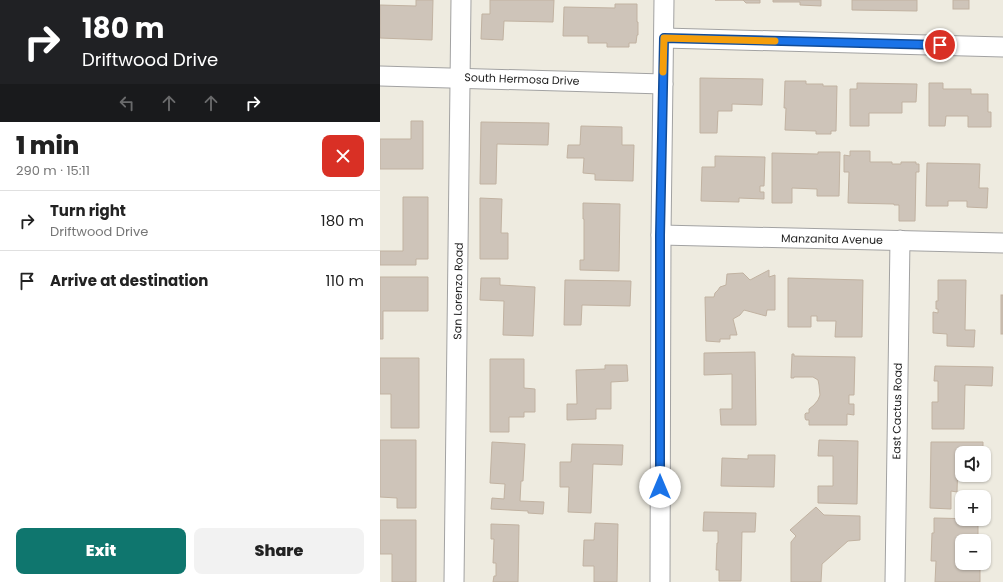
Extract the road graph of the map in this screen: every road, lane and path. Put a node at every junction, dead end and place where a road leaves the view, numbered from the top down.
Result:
1 (461, 0) edge
2 (664, 0) edge
3 (664, 38) junction
4 (1003, 47) edge
5 (380, 76) edge
6 (460, 78) junction
7 (663, 84) junction
8 (660, 235) junction
9 (900, 240) junction
10 (1003, 243) edge
11 (454, 582) edge
12 (660, 582) edge
13 (895, 582) edge

1 - 6 street, San Lorenzo Road
2 - 3 street
3 - 4 street
3 - 7 street
5 - 6 street, South Hermosa Drive
6 - 7 street, South Hermosa Drive
6 - 11 street, San Lorenzo Road
7 - 8 street
8 - 9 street, Manzanita Avenue
8 - 12 street
9 - 10 street, Manzanita Avenue
9 - 13 street, East Cactus Road

